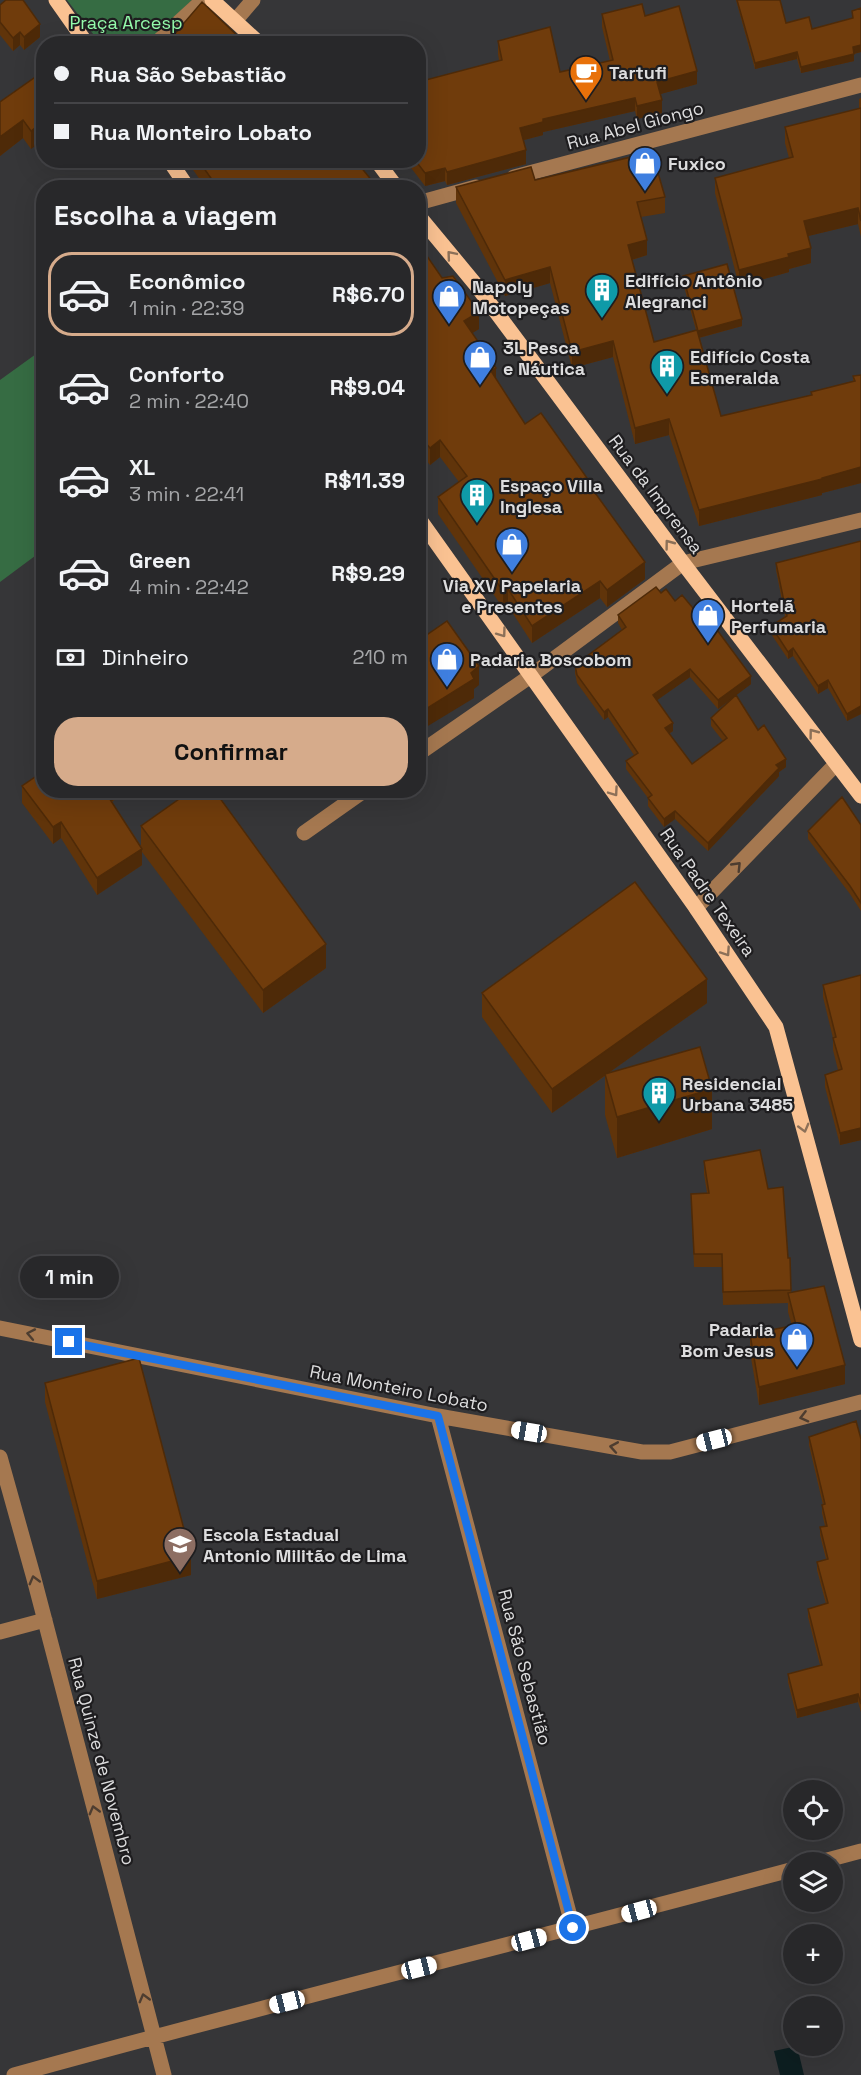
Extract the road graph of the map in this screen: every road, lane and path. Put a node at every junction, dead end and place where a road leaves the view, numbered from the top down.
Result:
1 (56, 0) edge
2 (203, 0) edge
3 (212, 0) edge
4 (253, 0) edge
5 (235, 21) junction
6 (81, 36) edge
7 (164, 36) edge
8 (251, 36) edge
9 (861, 85) edge
10 (426, 201) edge
11 (426, 225) edge
12 (861, 520) edge
13 (426, 529) edge
14 (683, 562) junction
15 (532, 675) junction
16 (426, 748) edge
17 (836, 764) junction
18 (861, 796) edge
19 (353, 798) edge
20 (304, 832) dead end
21 (696, 908) junction
22 (0, 1328) edge
23 (861, 1340) edge
24 (861, 1402) edge
25 (438, 1416) junction
26 (0, 1457) edge
27 (45, 1620) junction
28 (0, 1632) edge
29 (861, 1851) edge
30 (843, 1856) edge
31 (783, 1872) edge
32 (573, 1928) junction
33 (154, 2036) junction
34 (14, 2075) edge
35 (164, 2075) edge

1 - 6 main road
2 - 7 street
3 - 5 main road
4 - 5 street
5 - 8 main road
9 - 10 street, Rua Abel Giongo
14 -> 11 main road, Rua da Imprensa
12 - 14 street
13 -> 15 main road, Rua Padre Texeira
14 - 15 street
17 -> 14 main road, Rua da Imprensa
15 - 16 street
15 -> 21 main road, Rua Padre Texeira
17 - 18 main road, Rua da Imprensa
21 -> 17 street
19 - 20 street
21 -> 23 main road, Rua Padre Texeira
25 -> 22 street, Rua Monteiro Lobato
24 -> 25 street, Rua Monteiro Lobato
25 - 32 street, Rua São Sebastião
27 -> 26 street, Rua Quinze de Novembro
27 - 28 street
33 -> 27 street, Rua Quinze de Novembro
29 - 30 street
31 - 32 street
32 - 33 street
33 - 34 street
33 - 35 street, Rua Quinze de Novembro

